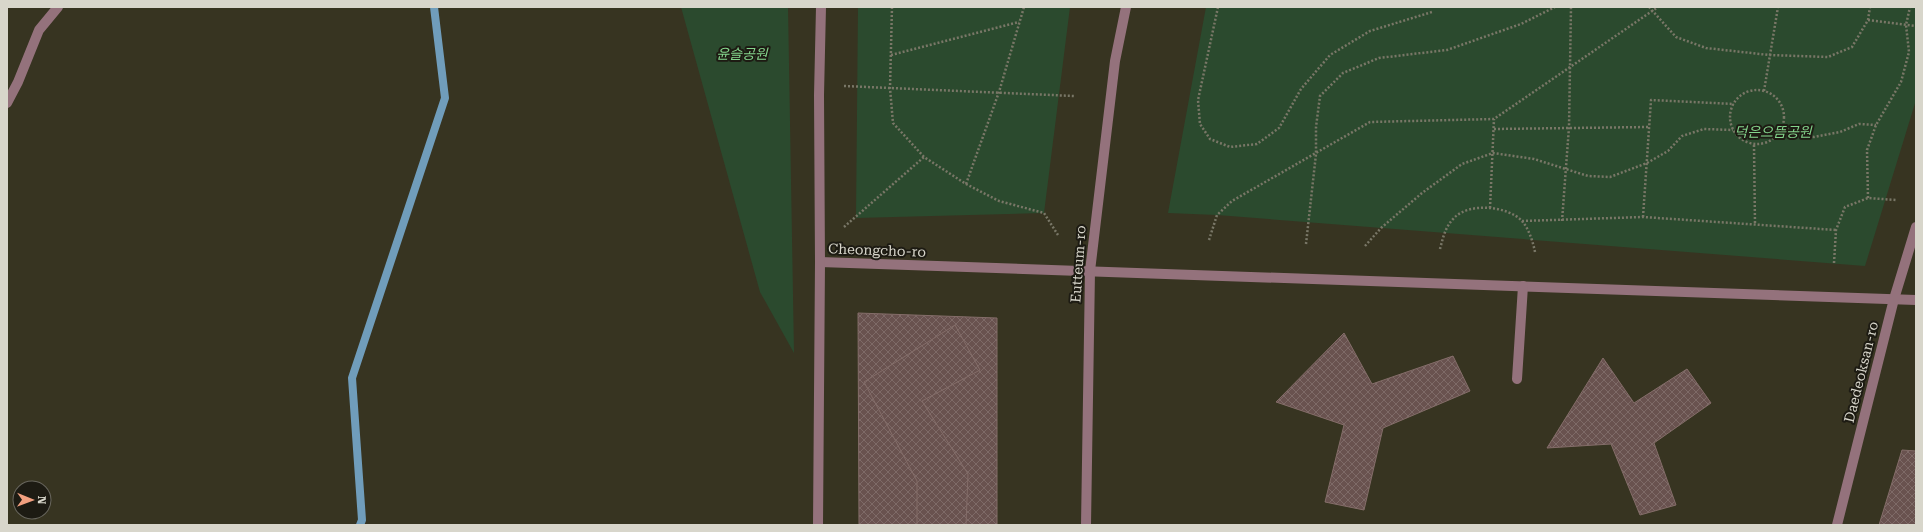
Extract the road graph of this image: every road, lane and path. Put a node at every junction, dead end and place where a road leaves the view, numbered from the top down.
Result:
1 (58, 7) edge
2 (821, 7) edge
3 (892, 7) edge
4 (1024, 7) edge
5 (1126, 7) edge
6 (1218, 7) edge
7 (1555, 7) edge
8 (1571, 7) edge
9 (1649, 7) edge
10 (1658, 7) edge
11 (1778, 7) edge
12 (1870, 7) edge
13 (1910, 7) edge
14 (1432, 12) dead end
15 (1651, 12) junction
16 (1868, 20) junction
17 (1019, 22) junction
18 (1906, 25) junction
19 (1916, 26) edge
20 (891, 55) junction
21 (1769, 55) junction
22 (1570, 67) junction
23 (844, 86) dead end
24 (890, 88) junction
25 (1764, 91) junction
26 (999, 92) junction
27 (1074, 96) dead end
28 (7, 103) edge
29 (1734, 104) junction
30 (1494, 119) junction
31 (1876, 125) junction
32 (1569, 127) junction
33 (1650, 127) junction
34 (1783, 127) junction
35 (1494, 129) junction
36 (1733, 130) junction
37 (1754, 145) junction
38 (1493, 153) junction
39 (1316, 154) junction
40 (924, 157) junction
41 (1647, 163) junction
42 (1566, 170) junction
43 (966, 184) junction
44 (1868, 198) junction
45 (1896, 200) dead end
46 (1490, 208) junction
47 (1643, 217) junction
48 (1522, 221) junction
49 (1562, 221) junction
50 (1755, 224) junction
51 (844, 227) dead end
52 (1916, 228) edge
53 (1836, 230) junction
54 (1058, 235) dead end
55 (1209, 240) dead end
56 (1306, 244) dead end
57 (1365, 246) dead end
58 (1440, 249) dead end
59 (1535, 252) dead end
60 (820, 262) junction
61 (1834, 263) dead end
62 (1090, 272) junction
63 (1523, 286) junction
64 (1894, 299) junction
65 (1916, 300) edge
66 (1517, 379) dead end
67 (818, 525) edge
68 (1086, 525) edge
69 (1836, 525) edge

1 - 28 street
2 - 60 street, Cheongcho-ro
3 - 20 path
4 - 17 path
5 - 62 street, Eutteum-ro
6 - 14 path
7 - 39 path
8 - 22 path
9 - 15 path
10 - 15 path
11 - 21 path
12 - 16 path
13 - 18 path
15 - 21 path
15 - 22 path
16 - 18 path
16 - 21 path
17 - 20 path
17 - 26 path
18 - 19 path
18 - 31 path
20 - 24 path
21 - 25 path
22 - 30 path
22 - 32 path
23 - 24 path
24 - 26 path
24 - 40 path
25 - 29 path
25 - 34 path
26 - 27 path
26 - 43 path
29 - 33 path
29 - 36 path
30 - 35 path
30 - 39 path
31 - 34 path
31 - 44 path
32 - 33 path
32 - 35 path
32 - 42 path
33 - 41 path
34 - 37 path
35 - 38 path
36 - 37 path
36 - 41 path
37 - 50 path
38 - 42 path
38 - 46 path
38 - 57 path
39 - 55 path
39 - 56 path
40 - 43 path
40 - 51 path
41 - 42 path
41 - 47 path
42 - 49 path
43 - 54 path
44 - 45 path
44 - 53 path
46 - 48 path
46 - 58 path
47 - 49 path
47 - 50 path
48 - 49 path
48 - 59 path
50 - 53 path
52 - 64 street, Daedeoksan-ro
53 - 61 path
60 - 62 street, Cheongcho-ro
60 - 67 street
62 - 63 street, Cheongcho-ro
62 - 68 street, Eutteum-ro
63 - 64 street, Cheongcho-ro
63 - 66 street
64 - 65 street, Cheongcho-ro
64 - 69 street, Daedeoksan-ro

